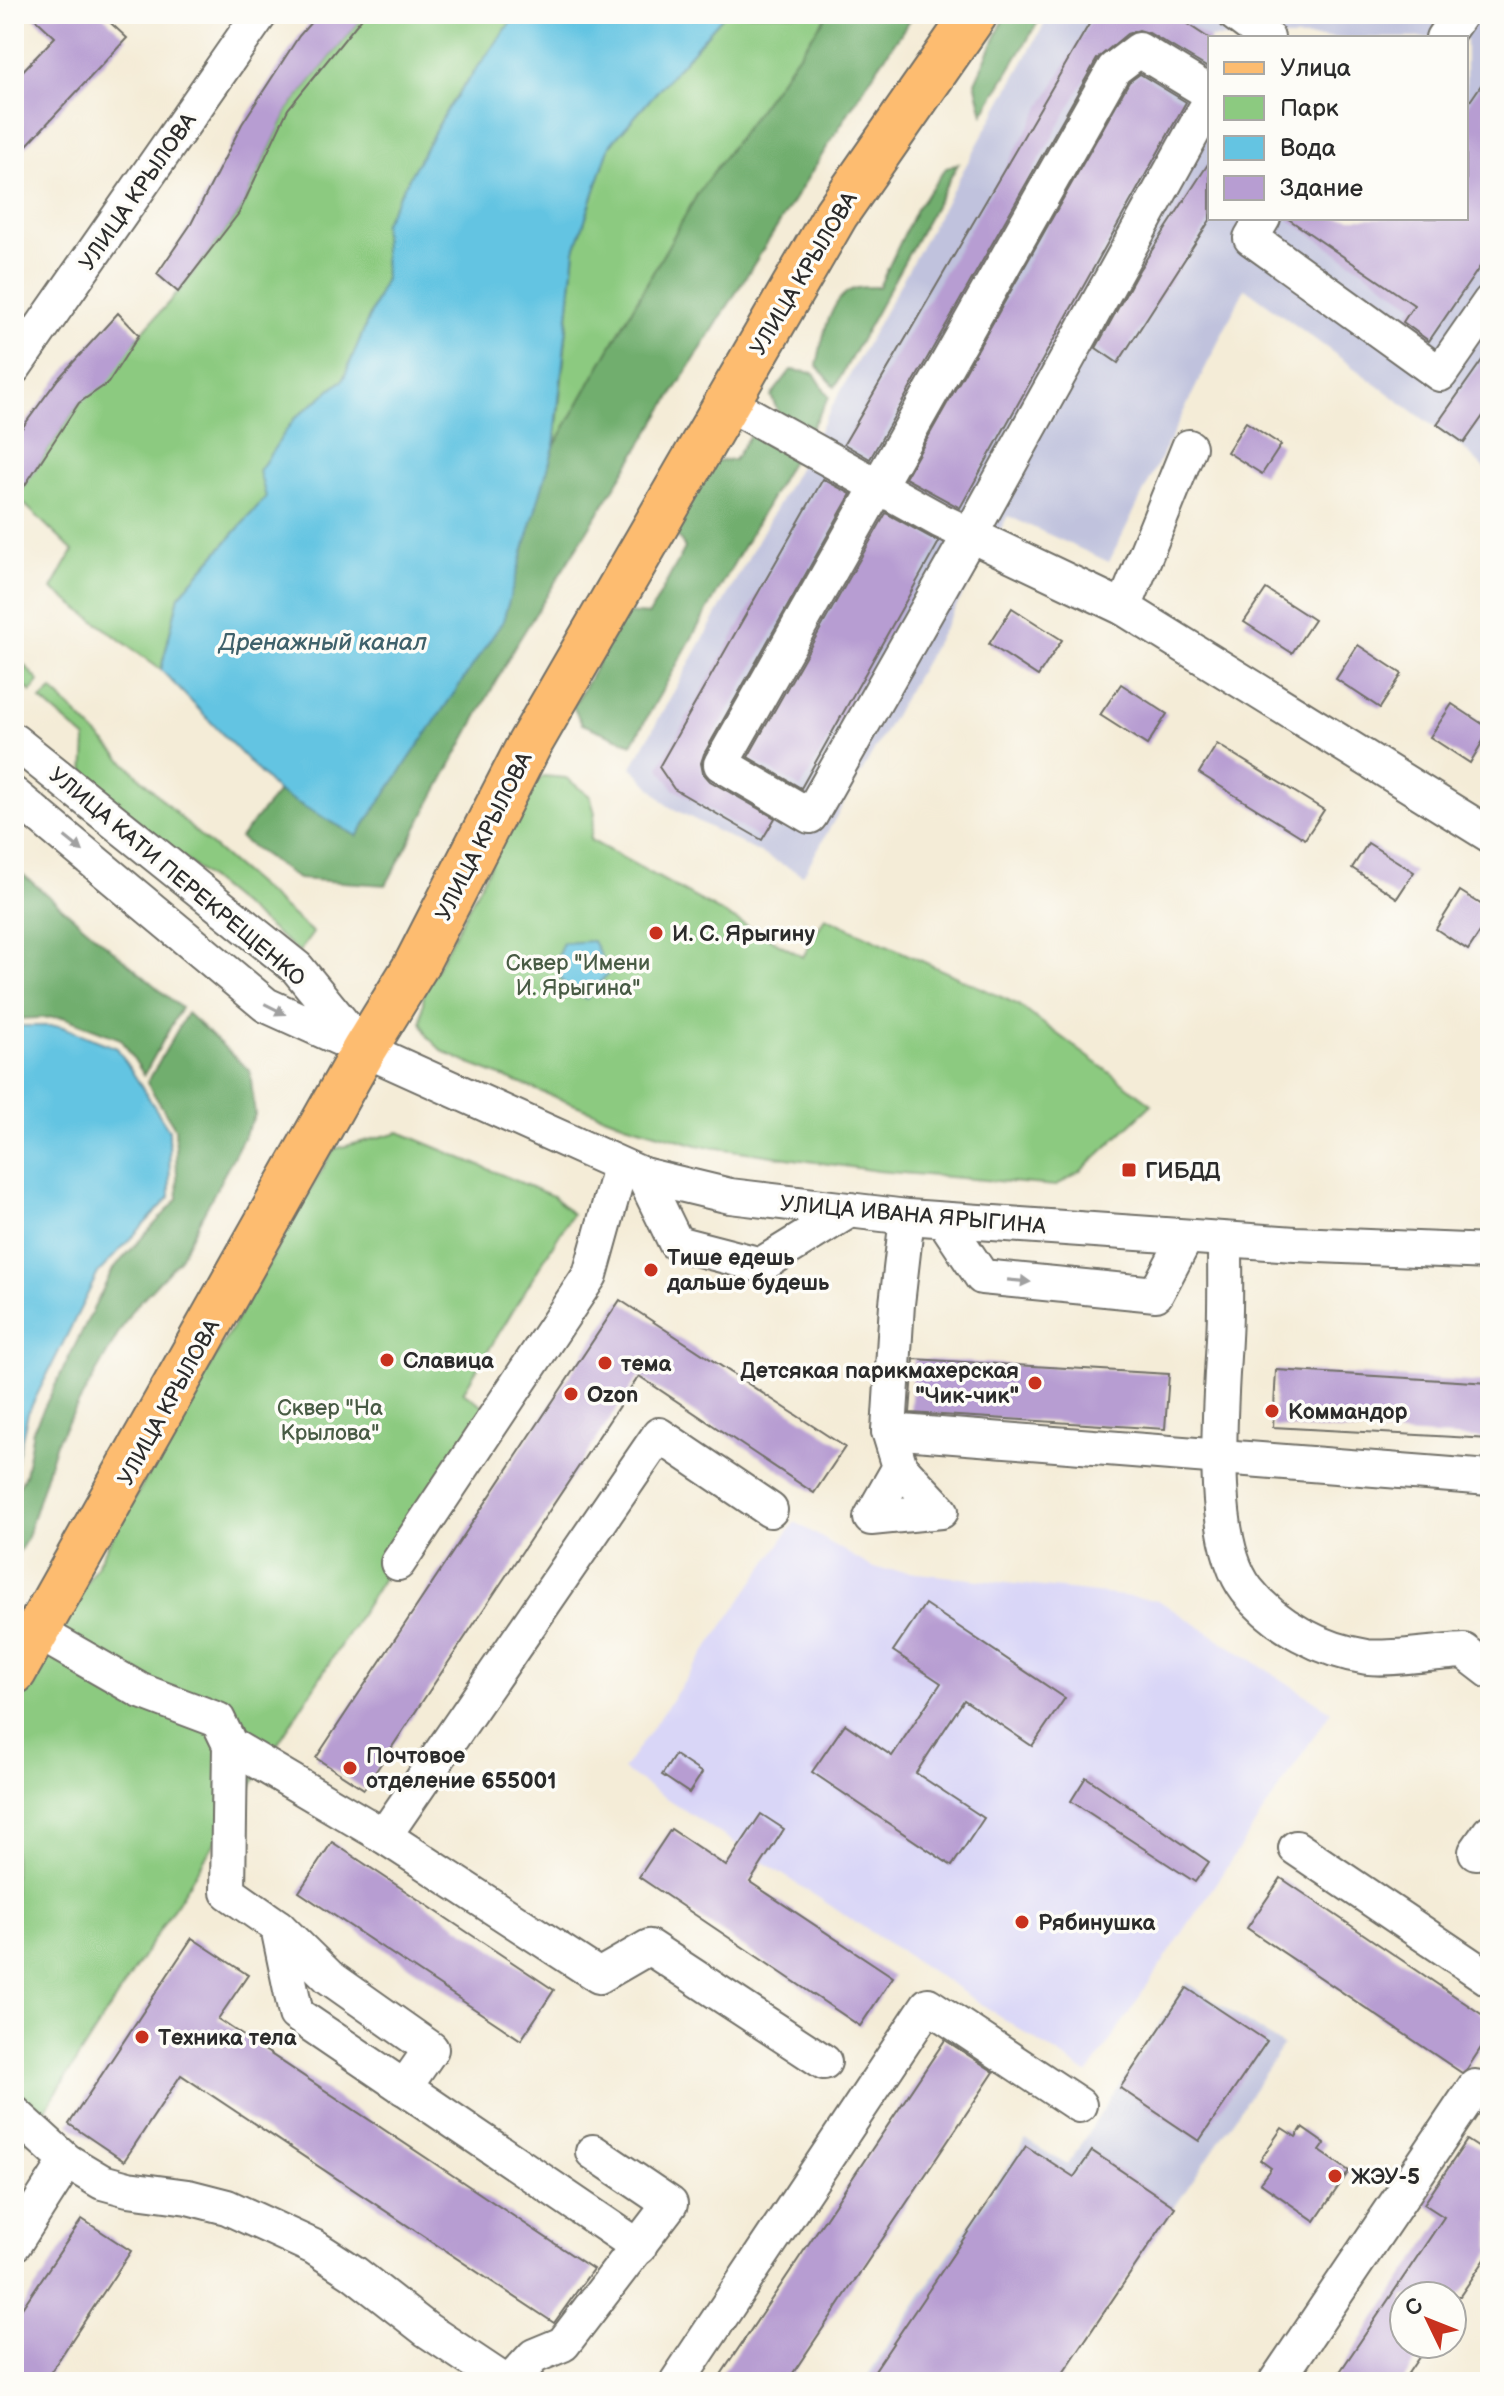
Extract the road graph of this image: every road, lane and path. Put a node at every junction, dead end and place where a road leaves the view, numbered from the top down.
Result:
1 (975, 14) edge
2 (1235, 14) edge
3 (1460, 14) edge
4 (256, 15) edge
5 (1264, 36) edge
6 (1444, 36) edge
7 (1208, 92) edge
8 (1208, 105) edge
9 (1262, 220) edge
10 (1490, 302) edge
11 (19, 351) edge
12 (726, 402) junction
13 (1189, 447) dead end
14 (877, 486) junction
15 (970, 535) junction
16 (1124, 608) junction
17 (14, 741) edge
18 (14, 795) edge
19 (1490, 835) edge
20 (364, 1050) junction
21 (631, 1171) junction
22 (850, 1210) junction
23 (907, 1217) junction
24 (944, 1220) junction
25 (1186, 1237) junction
26 (1225, 1240) junction
27 (1490, 1252) edge
28 (889, 1431) junction
29 (1218, 1457) junction
30 (900, 1467) dead end
31 (1490, 1478) edge
32 (770, 1510) dead end
33 (398, 1563) dead end
34 (38, 1632) junction
35 (1481, 1655) edge
36 (14, 1672) edge
37 (230, 1745) junction
38 (384, 1836) junction
39 (1296, 1848) dead end
40 (278, 1927) junction
41 (1490, 1979) edge
42 (824, 2062) dead end
43 (1485, 2082) edge
44 (404, 2088) junction
45 (1079, 2105) dead end
46 (14, 2113) edge
47 (593, 2152) dead end
48 (67, 2161) junction
49 (14, 2244) edge
50 (639, 2247) junction
51 (508, 2382) edge
52 (677, 2382) edge
53 (1276, 2382) edge

1 - 12 main road, УЛИЦА КРЫЛОВА
2 - 5 street
3 - 6 street
4 - 11 street, УЛИЦА КРЫЛОВА
7 - 14 street
8 - 15 street
9 - 10 street
12 - 14 street
12 - 20 main road, УЛИЦА КРЫЛОВА
13 - 16 street
14 - 15 street
14 - 15 street
15 - 16 street
16 - 19 street
17 - 20 street, УЛИЦА КАТИ ПЕРЕКРЕЩЕНКО
18 -> 20 street, УЛИЦА КАТИ ПЕРЕКРЕЩЕНКО
20 - 21 street, УЛИЦА ИВАНА ЯРЫГИНА
20 - 34 main road, УЛИЦА КРЫЛОВА
21 - 22 street, УЛИЦА ИВАНА ЯРЫГИНА
21 - 22 street
21 - 33 street
22 - 23 street, УЛИЦА ИВАНА ЯРЫГИНА
23 - 24 street, УЛИЦА ИВАНА ЯРЫГИНА
23 - 28 street
24 - 25 street, УЛИЦА ИВАНА ЯРЫГИНА
24 -> 25 street
25 - 26 street, УЛИЦА ИВАНА ЯРЫГИНА
26 - 27 street, УЛИЦА ИВАНА ЯРЫГИНА
26 - 29 street
28 - 29 street
28 - 30 street
29 - 31 street
29 - 35 street
32 - 38 street
34 - 36 main road, УЛИЦА КРЫЛОВА
34 - 37 street
37 - 38 street
37 - 40 street
38 - 42 street
39 - 41 street
40 - 44 street
40 - 44 street
43 - 53 street
44 - 50 street
45 - 52 street
46 - 48 street
47 - 50 street
48 - 49 street
48 - 51 street
50 - 51 street

